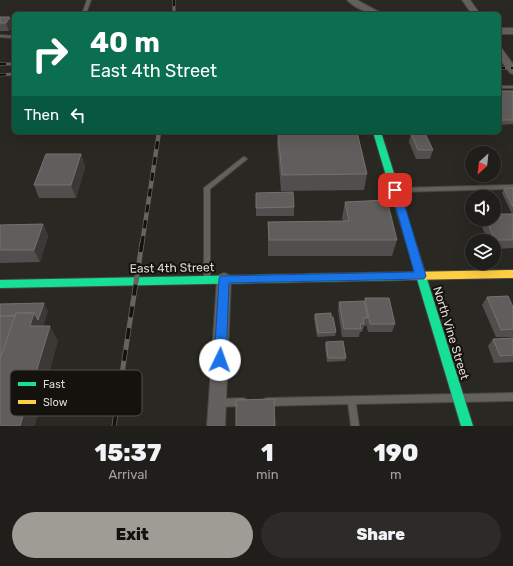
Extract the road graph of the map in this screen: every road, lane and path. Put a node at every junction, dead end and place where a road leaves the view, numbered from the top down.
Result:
1 (89, 0) edge
2 (351, 0) edge
3 (466, 0) edge
4 (85, 12) edge
5 (374, 12) edge
6 (475, 12) edge
7 (501, 31) edge
8 (513, 31) edge
9 (0, 36) edge
10 (12, 37) edge
11 (501, 43) edge
12 (501, 54) edge
13 (513, 58) edge
14 (513, 71) edge
15 (501, 87) edge
16 (513, 87) edge
17 (378, 134) edge
18 (244, 159) dead end
19 (513, 187) edge
20 (395, 190) junction
21 (513, 274) edge
22 (421, 276) junction
23 (207, 279) junction
24 (224, 279) junction
25 (0, 284) edge
26 (513, 397) edge
27 (459, 398) junction
28 (351, 400) junction
29 (218, 403) junction
30 (216, 426) edge
31 (355, 426) edge
32 (467, 426) edge

1 - 4 lane
2 - 5 street
3 - 6 street
7 - 8 street
9 - 10 lane
11 - 13 street
12 - 14 street
15 - 16 lane
17 - 20 main road, North Vine Street
18 - 23 lane
19 - 20 lane
20 - 22 main road, North Vine Street
21 - 22 main road, East 4th Street
22 - 24 main road, East 4th Street
22 - 27 main road, North Vine Street
23 - 24 main road, East 4th Street
23 - 25 main road, East 4th Street
24 - 29 street
26 - 27 lane
27 - 28 lane
27 - 32 main road, North Vine Street
28 - 29 lane
28 - 31 lane
29 - 30 street

